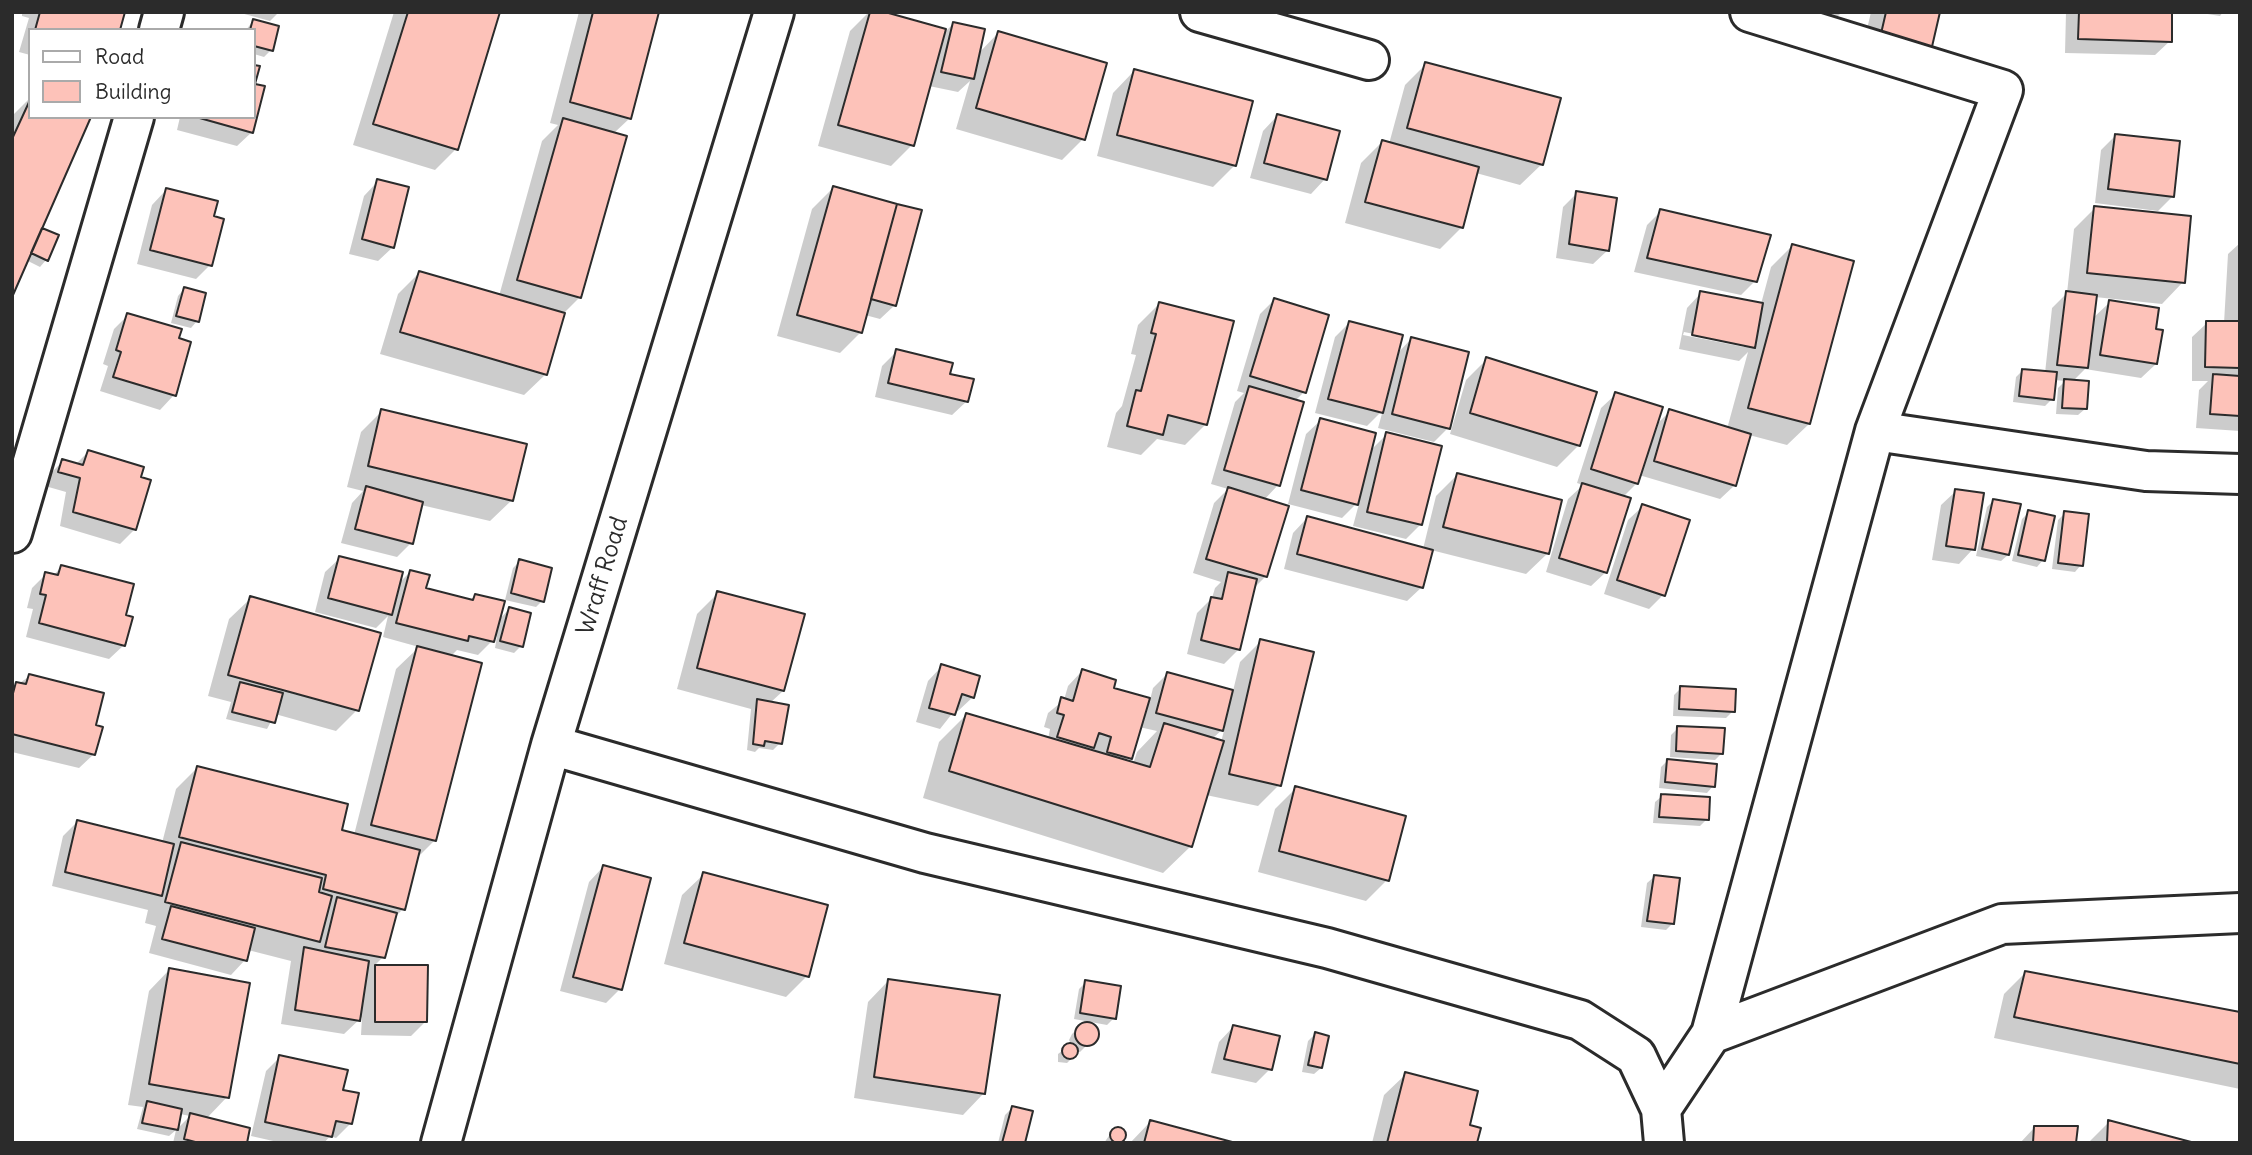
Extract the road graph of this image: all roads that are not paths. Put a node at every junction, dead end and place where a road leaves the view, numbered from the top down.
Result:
1 (774, 12) edge
2 (1200, 12) edge
3 (1750, 12) edge
4 (1369, 60) dead end
5 (133, 119) edge
6 (1875, 431) junction
7 (2240, 474) edge
8 (12, 533) edge
9 (551, 745) junction
10 (2240, 913) edge
11 (1711, 1034) junction
12 (1662, 1126) edge
13 (441, 1143) edge

1 - 9 street, Wraff Road
2 - 4 street
3 - 6 street
5 - 8 street
6 - 7 street
6 - 11 street
9 - 12 street
9 - 13 street, Wraff Road
10 - 11 street
11 - 12 street

